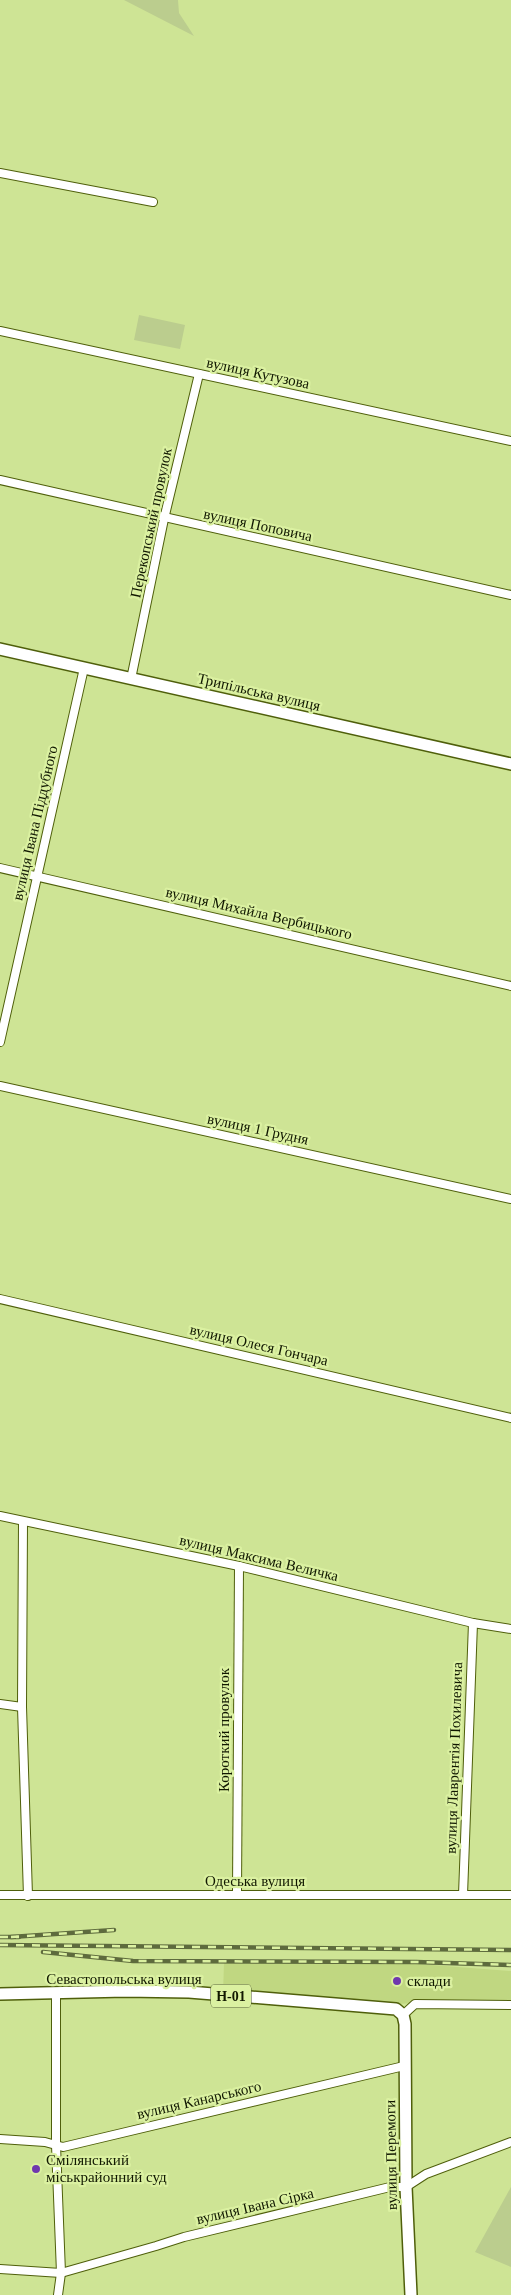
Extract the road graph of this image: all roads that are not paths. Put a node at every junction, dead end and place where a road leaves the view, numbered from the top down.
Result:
1 (0, 174) edge
2 (153, 202) dead end
3 (0, 331) edge
4 (199, 374) junction
5 (511, 441) edge
6 (0, 480) edge
7 (164, 519) junction
8 (511, 595) edge
9 (0, 649) edge
10 (84, 668) junction
11 (131, 679) junction
12 (511, 764) edge
13 (0, 868) edge
14 (36, 876) junction
15 (511, 986) edge
16 (0, 1042) edge
17 (0, 1086) edge
18 (511, 1199) edge
19 (0, 1299) edge
20 (511, 1418) edge
21 (0, 1516) edge
22 (23, 1522) junction
23 (239, 1566) junction
24 (473, 1623) junction
25 (511, 1627) edge
26 (0, 1704) edge
27 (22, 1707) junction
28 (237, 1894) junction
29 (463, 1894) junction
30 (0, 1895) edge
31 (511, 1895) edge
32 (28, 1896) junction
33 (0, 1994) edge
34 (56, 1994) junction
35 (511, 2005) edge
36 (403, 2015) junction
37 (404, 2066) junction
38 (0, 2140) edge
39 (511, 2142) edge
40 (56, 2145) junction
41 (406, 2187) junction
42 (0, 2269) edge
43 (61, 2272) junction
44 (58, 2295) edge
45 (411, 2295) edge

1 - 2 street
3 - 4 street, вулиця Кутузова
4 - 5 street, вулиця Кутузова
4 - 7 street, Перекопський провулок
6 - 7 street, вулиця Поповича
7 - 8 street, вулиця Поповича
7 - 11 street, Перекопський провулок
9 - 10 main road, Трипільська вулиця
10 - 11 main road, Трипільська вулиця
10 - 14 street, вулиця Івана Піддубного
11 - 12 main road, Трипільська вулиця
13 - 14 street, вулиця Михайла Вербицького
14 - 15 street, вулиця Михайла Вербицького
14 - 16 street, вулиця Івана Піддубного
17 - 18 street, вулиця 1 Грудня
19 - 20 street, вулиця Олеся Гончара
21 - 22 street, вулиця Максима Величка
22 - 23 street, вулиця Максима Величка
22 - 27 street
23 - 24 street, вулиця Максима Величка
23 - 28 street, Короткий провулок
24 - 25 street, вулиця Максима Величка
24 - 29 street, вулиця Лаврентія Похилевича
26 - 27 street
27 - 32 street
28 - 29 street, Одеська вулиця
28 - 32 street, Одеська вулиця
29 - 31 street, Одеська вулиця
30 - 32 street, Одеська вулиця
33 - 34 main road, Севастопольська вулиця / Н-01
34 - 36 main road, Севастопольська вулиця / Н-01
34 - 40 street
35 - 36 street
36 - 37 main road, вулиця Перемоги
37 - 40 street, вулиця Канарського
37 - 41 main road, вулиця Перемоги
38 - 40 street, вулиця Канарського
39 - 41 street, вулиця Івана Сірка
40 - 43 street
41 - 43 street, вулиця Івана Сірка
41 - 45 main road, вулиця Перемоги
42 - 43 street, вулиця Івана Сірка
43 - 44 street

